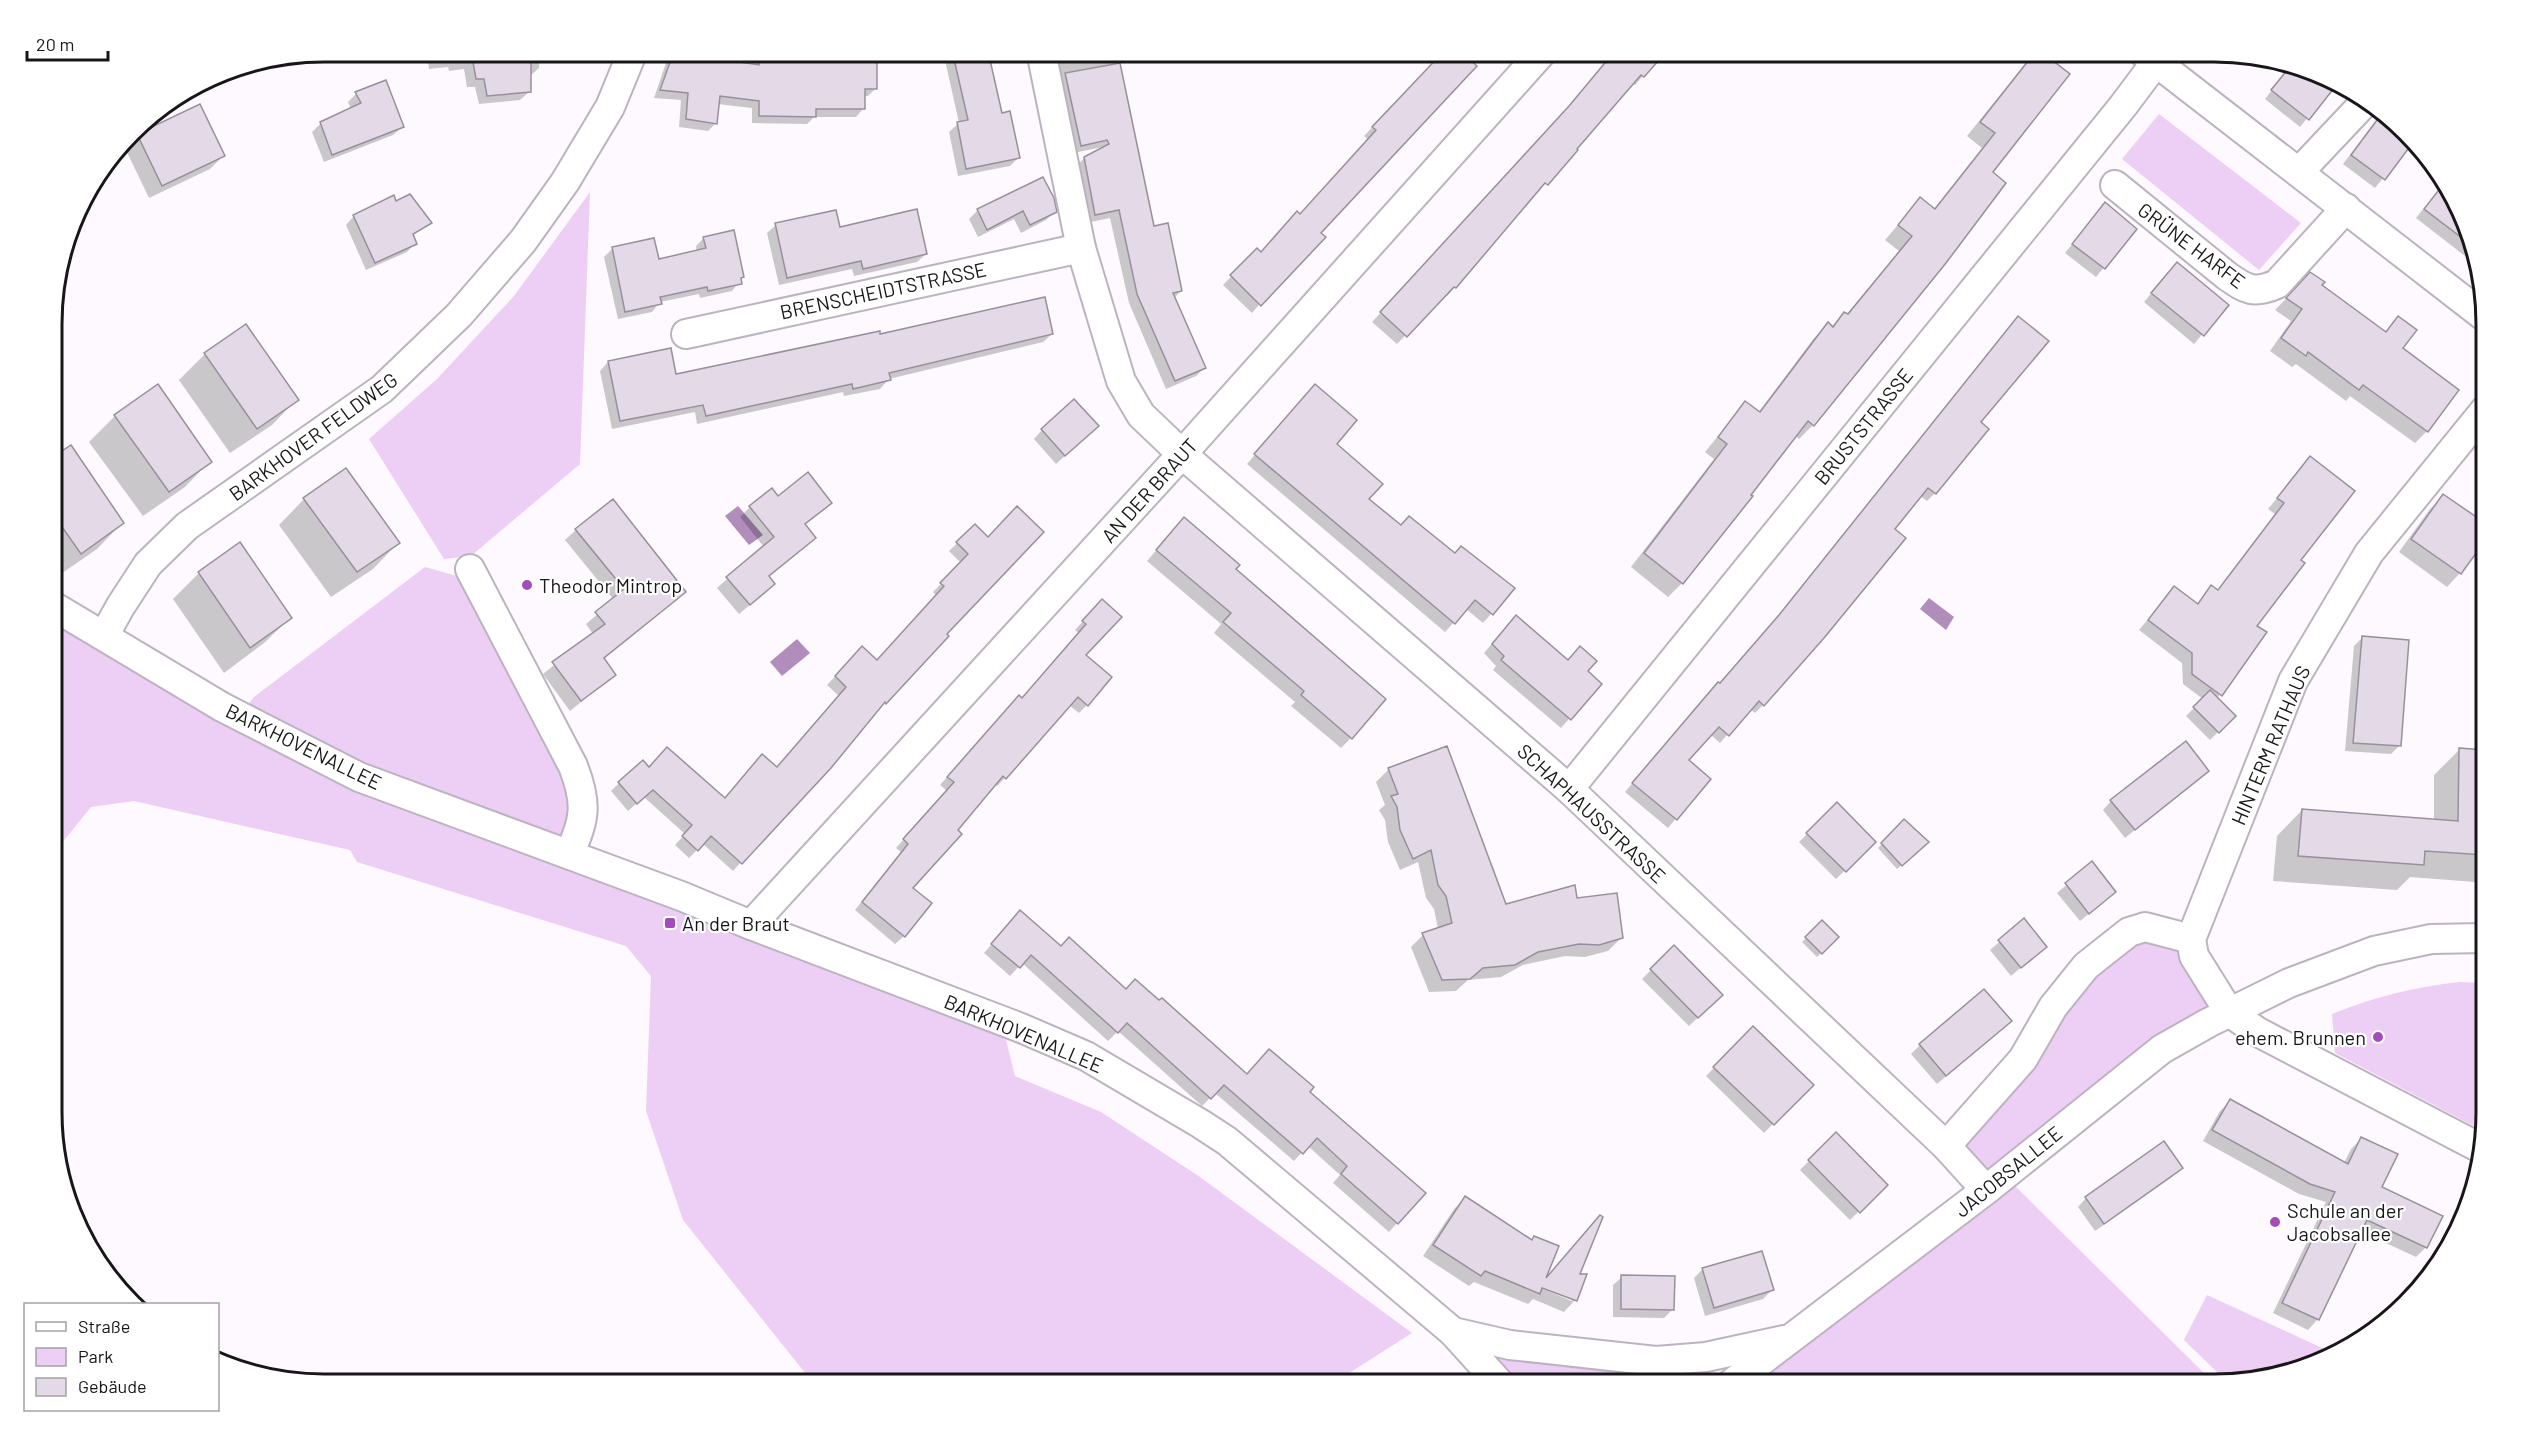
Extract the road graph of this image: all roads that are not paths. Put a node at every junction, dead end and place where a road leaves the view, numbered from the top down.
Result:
1 (628, 62) edge
2 (1043, 62) edge
3 (1533, 62) edge
4 (2150, 62) edge
5 (2163, 62) edge
6 (2360, 107) edge
7 (2299, 172) junction
8 (2115, 185) dead end
9 (2346, 208) junction
10 (1081, 248) junction
11 (2475, 308) edge
12 (686, 334) dead end
13 (2476, 421) edge
14 (1182, 454) junction
15 (470, 568) dead end
16 (62, 611) edge
17 (104, 636) junction
18 (1569, 789) junction
19 (569, 855) junction
20 (751, 925) junction
21 (2476, 938) edge
22 (2191, 939) junction
23 (2229, 1012) junction
24 (2473, 1144) edge
25 (1946, 1146) junction
26 (1986, 1190) junction
27 (1453, 1332) junction
28 (1791, 1338) junction
29 (1491, 1374) edge
30 (1744, 1374) edge

1 - 17 street, BARKHOVER FELDWEG
2 - 10 street
3 - 14 street, AN DER BRAUT
4 - 18 street, BRUSTSTRASSE
5 - 7 street
6 - 7 street
7 - 9 street
8 - 9 street, GRÜNE HARFE
9 - 11 street
10 - 12 street, BRENSCHEIDTSTRASSE
10 - 14 street
13 - 22 street, HINTERM RATHAUS
14 - 18 street, SCHAPHAUSSTRASSE
14 - 20 street, AN DER BRAUT
15 - 19 street
16 - 17 street, BARKHOVENALLEE
17 - 19 street, BARKHOVENALLEE
18 - 25 street, SCHAPHAUSSTRASSE
19 - 20 street, BARKHOVENALLEE
20 - 27 street, BARKHOVENALLEE
21 - 23 street, JACOBSALLEE
22 - 23 street
22 - 25 street
23 - 24 street
23 - 26 street, JACOBSALLEE
25 - 26 street, SCHAPHAUSSTRASSE
26 - 28 street, JACOBSALLEE
27 - 28 street, JACOBSALLEE
27 - 29 street, BARKHOVENALLEE
28 - 30 street, JACOBSALLEE

